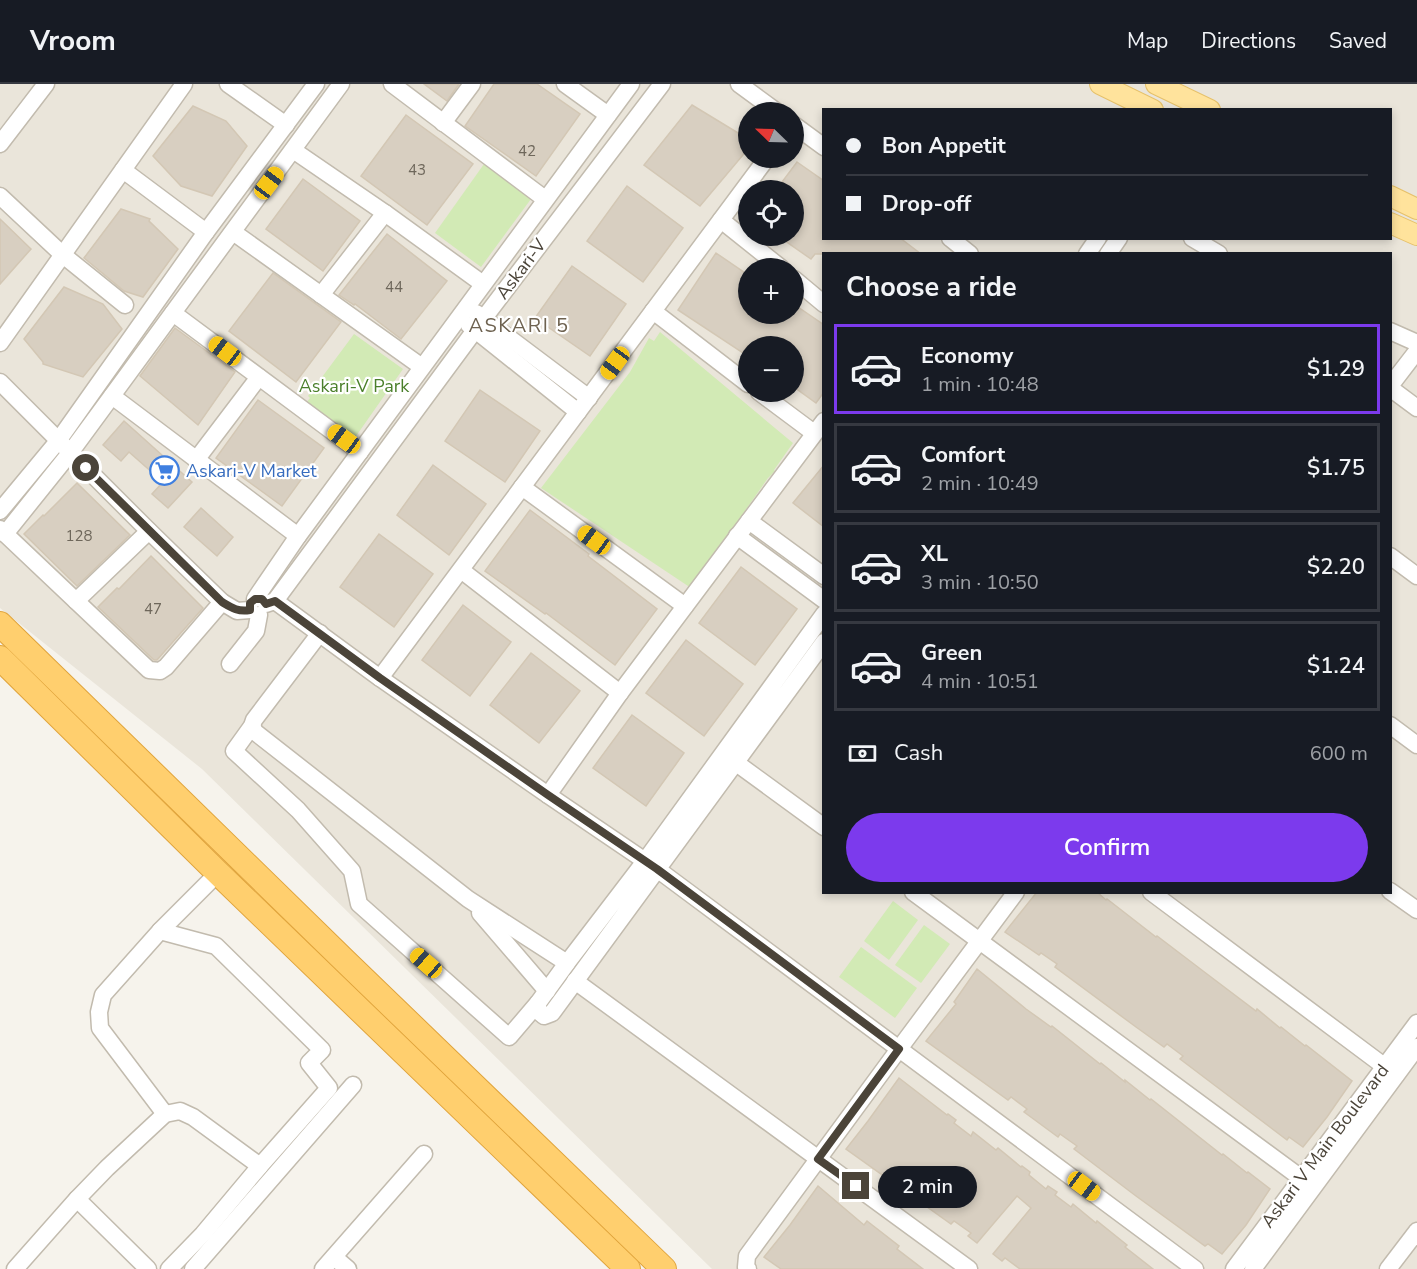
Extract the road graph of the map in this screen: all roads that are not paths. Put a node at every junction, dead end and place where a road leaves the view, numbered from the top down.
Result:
1 (46, 84) edge
2 (184, 84) edge
3 (228, 84) edge
4 (316, 84) edge
5 (341, 84) edge
6 (392, 84) edge
7 (472, 84) edge
8 (565, 84) edge
9 (631, 84) edge
10 (662, 84) edge
11 (739, 84) edge
12 (1100, 84) edge
13 (1156, 84) edge
14 (763, 102) edge
15 (1149, 108) edge
16 (1206, 108) edge
17 (608, 115) junction
18 (443, 123) junction
19 (286, 125) junction
20 (804, 132) edge
21 (0, 144) edge
22 (822, 146) edge
23 (293, 150) junction
24 (760, 168) edge
25 (123, 170) junction
26 (0, 196) edge
27 (1392, 197) edge
28 (545, 199) junction
29 (1417, 208) edge
30 (385, 213) junction
31 (721, 220) junction
32 (1392, 224) edge
33 (206, 232) junction
34 (233, 232) junction
35 (1417, 235) edge
36 (1195, 240) edge
37 (951, 245) edge
38 (966, 252) edge
39 (1216, 252) edge
40 (63, 255) junction
41 (768, 258) edge
42 (483, 284) junction
43 (804, 287) edge
44 (321, 295) junction
45 (822, 302) edge
46 (124, 305) dead end
47 (653, 311) junction
48 (464, 312) junction
49 (173, 313) junction
50 (480, 324) junction
51 (1392, 332) edge
52 (0, 343) edge
53 (1417, 343) edge
54 (1417, 351) edge
55 (422, 367) junction
56 (738, 376) edge
57 (259, 377) junction
58 (0, 382) edge
59 (1392, 384) edge
60 (1392, 389) edge
61 (112, 396) junction
62 (589, 398) junction
63 (776, 402) edge
64 (1417, 408) edge
65 (578, 412) junction
66 (819, 427) edge
67 (58, 441) junction
68 (360, 452) junction
69 (70, 453) junction
70 (196, 460) junction
71 (522, 487) junction
72 (0, 511) edge
73 (749, 520) junction
74 (149, 531) junction
75 (3, 532) edge
76 (298, 536) junction
77 (737, 537) junction
78 (1392, 557) edge
79 (461, 570) junction
80 (822, 575) edge
81 (1417, 576) edge
82 (822, 599) edge
83 (76, 601) junction
84 (222, 602) junction
85 (261, 606) junction
86 (685, 606) junction
87 (822, 617) edge
88 (0, 624) edge
89 (320, 633) junction
90 (822, 648) edge
91 (0, 658) edge
92 (230, 664) dead end
93 (380, 678) junction
94 (620, 693) junction
95 (252, 726) junction
96 (1392, 726) edge
97 (1417, 745) edge
98 (735, 762) junction
99 (548, 795) junction
100 (822, 826) edge
101 (651, 865) junction
102 (218, 873) junction
103 (1392, 892) edge
104 (916, 894) edge
105 (1015, 894) edge
106 (1154, 894) edge
107 (468, 899) junction
108 (1417, 910) edge
109 (160, 931) junction
110 (980, 941) junction
111 (567, 963) junction
112 (575, 981) junction
113 (543, 997) junction
114 (1417, 1023) edge
115 (1417, 1047) edge
116 (899, 1049) junction
117 (1390, 1071) junction
118 (353, 1085) dead end
119 (165, 1114) junction
120 (424, 1154) dead end
121 (818, 1159) junction
122 (260, 1166) junction
123 (1301, 1178) junction
124 (77, 1199) junction
125 (1416, 1234) edge
126 (329, 1263) edge
127 (15, 1269) edge
128 (148, 1269) edge
129 (170, 1269) edge
130 (193, 1269) edge
131 (348, 1269) edge
132 (628, 1269) edge
133 (664, 1269) edge
134 (748, 1269) edge
135 (969, 1269) edge
136 (1195, 1269) edge
137 (1234, 1269) edge
138 (1253, 1269) edge
139 (1388, 1269) edge

1 - 21 street
2 - 25 street
3 - 19 street
4 - 19 street
5 - 23 street
6 - 18 street
7 - 18 street
8 - 17 street
9 - 17 street, Askari-V
10 - 50 street, Askari-V
11 - 14 street
12 - 15 main road
13 - 16 main road
17 - 28 street, Askari-V
18 - 28 street
19 - 33 street
20 - 22 street
23 - 30 street
23 - 34 street
24 - 31 street
25 - 33 street
25 - 40 street
26 - 40 street
27 - 29 main road
28 - 42 street, Askari-V
30 - 42 street
30 - 44 street
31 - 41 street
31 - 47 street
32 - 35 main road
33 - 67 street
34 - 44 street
34 - 49 street
36 - 39 street
37 - 38 street
40 - 46 street
40 - 52 street
42 - 48 street, Askari-V
43 - 45 street
44 - 55 street
47 - 56 street
47 - 62 street
48 - 50 street
48 - 55 street, Askari-V
49 - 57 street
49 - 61 street
50 - 62 street
50 - 65 street
50 - 85 street, Askari-V
51 - 53 street
54 - 59 street
55 - 68 street, Askari-V
57 - 68 street
57 - 70 street
58 - 67 street
60 - 64 street
61 - 69 street
61 - 70 street
62 - 65 street
63 - 66 street
65 - 71 street
66 - 73 street
67 - 69 street
67 - 72 street
68 - 76 street, Askari-V
69 - 74 street
69 - 75 street
70 - 76 street
71 - 79 street
71 - 86 street
73 - 77 street
73 - 80 street
74 - 83 street
74 - 84 street
75 - 83 street
76 - 85 street, Askari-V
77 - 82 street
77 - 86 street
78 - 81 street
79 - 93 street
79 - 94 street
83 - 84 street
84 - 85 street
85 - 89 street
85 - 92 street
86 - 94 street
87 - 101 street
88 - 133 highway
89 - 93 street
89 - 95 street
90 - 98 street
91 - 102 highway
93 - 99 street
94 - 99 street
95 - 107 street
95 - 113 street
96 - 97 street
98 - 100 street
98 - 101 street
99 - 101 street
101 - 111 street
101 - 112 street
101 - 116 street
102 - 109 street
102 - 132 highway
103 - 108 street
104 - 110 street
105 - 110 street
106 - 117 street
107 - 111 street
107 - 113 street
109 - 119 street
109 - 122 street
110 - 116 street
110 - 123 street
111 - 113 street
112 - 113 street
112 - 121 street
114 - 117 street, Askari V Main Boulevard
115 - 117 street, Askari V Main Boulevard
116 - 121 street
116 - 136 street
117 - 123 street, Askari V Main Boulevard
117 - 138 street, Askari V Main Boulevard
118 - 130 street
119 - 122 street
119 - 124 street
120 - 126 street
121 - 134 street
121 - 135 street
122 - 129 street
123 - 137 street, Askari V Main Boulevard
124 - 127 street
124 - 128 street
125 - 139 street
126 - 131 street

